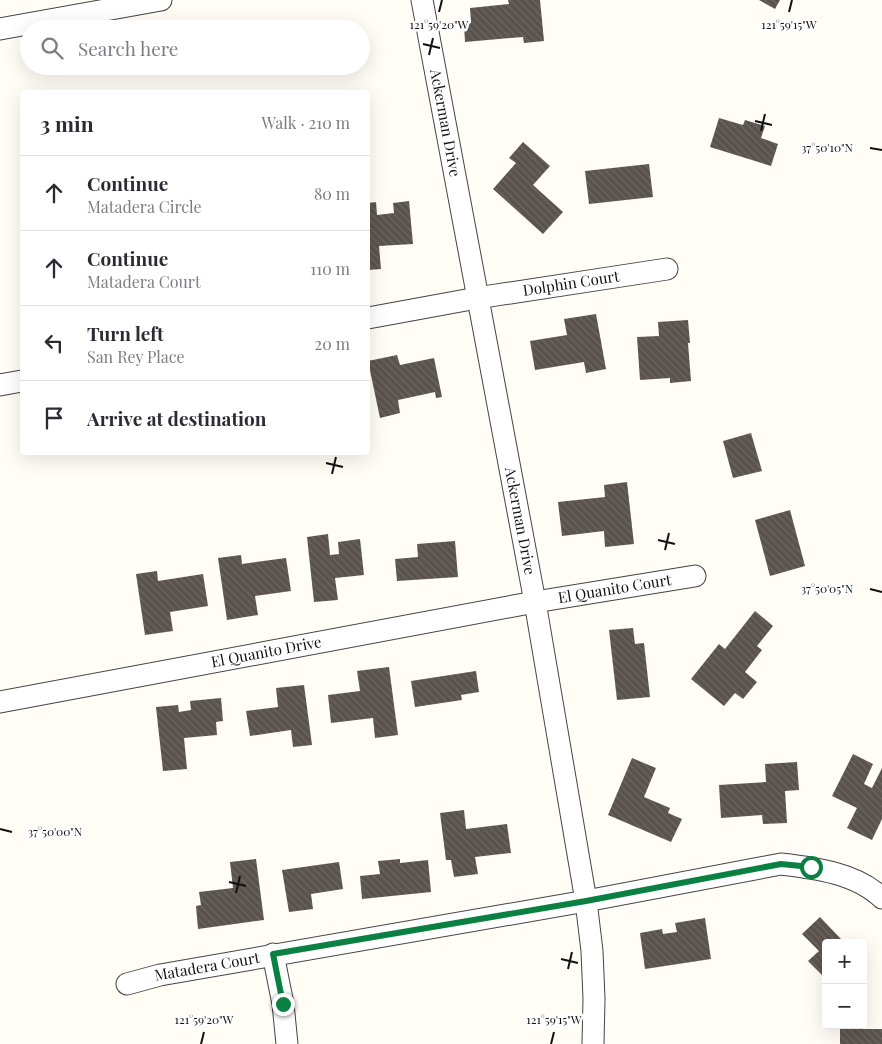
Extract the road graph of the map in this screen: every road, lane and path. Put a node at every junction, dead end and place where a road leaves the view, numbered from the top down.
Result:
1 (161, 0) edge
2 (422, 0) edge
3 (52, 20) edge
4 (667, 269) dead end
5 (477, 298) junction
6 (370, 318) edge
7 (20, 381) edge
8 (0, 385) edge
9 (695, 576) dead end
10 (534, 602) junction
11 (0, 702) edge
12 (882, 898) edge
13 (586, 901) junction
14 (273, 954) junction
15 (127, 984) dead end
16 (287, 1044) edge
17 (593, 1044) edge

1 - 3 street
2 - 5 street, Ackerman Drive
4 - 5 street, Dolphin Court
5 - 6 street, Dolphin Court
5 - 10 street, Ackerman Drive
7 - 8 street
9 - 10 street, El Quanito Court
10 - 11 street, El Quanito Drive
10 - 13 street, Ackerman Drive
12 - 13 street, Matadera Court
13 - 14 street, Matadera Court
13 - 17 street, Ackerman Drive
14 - 15 street, Matadera Court
14 - 16 street

